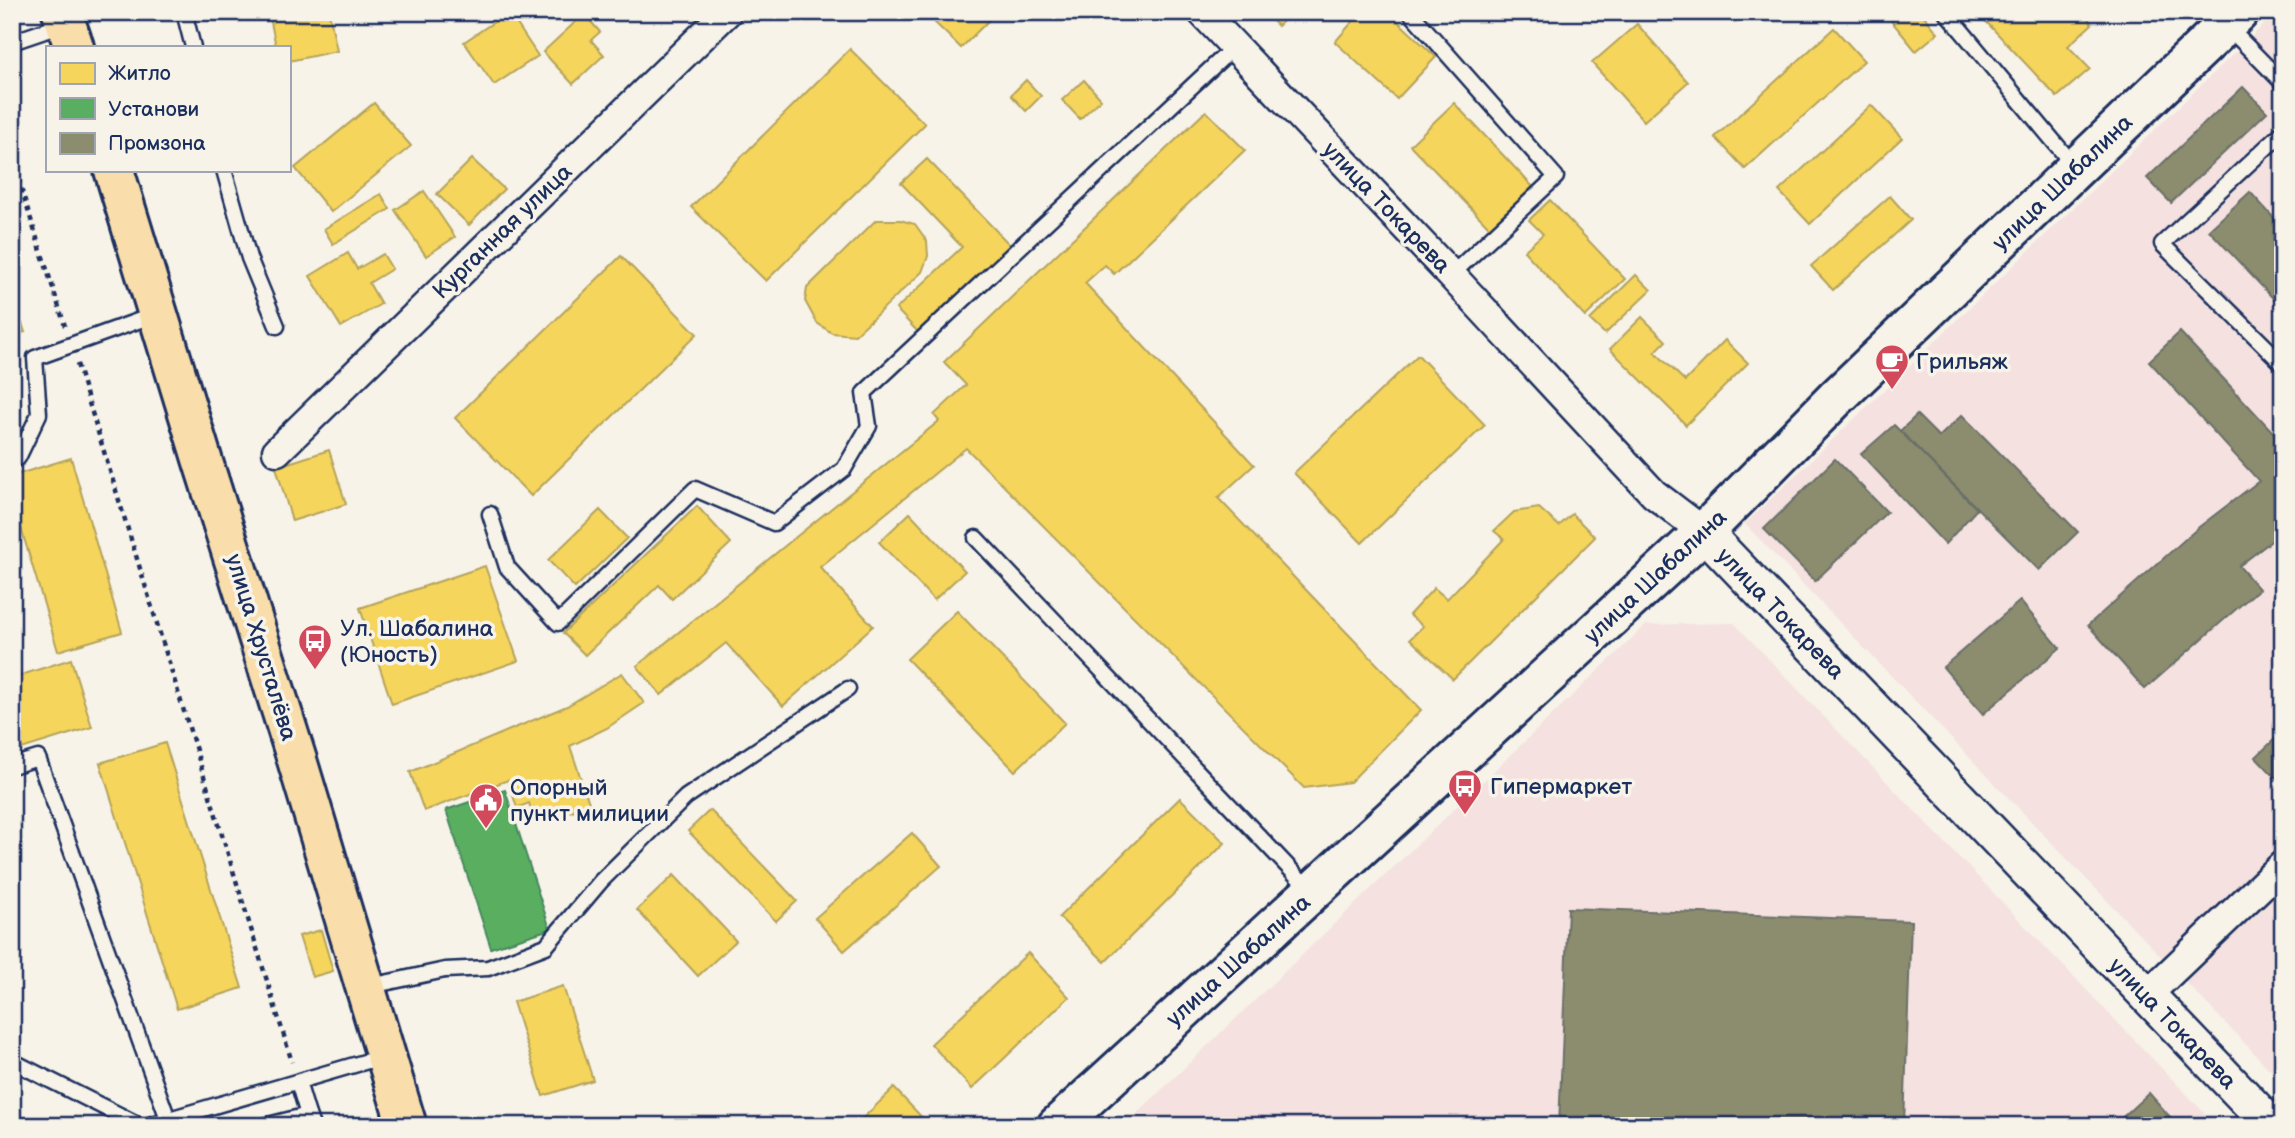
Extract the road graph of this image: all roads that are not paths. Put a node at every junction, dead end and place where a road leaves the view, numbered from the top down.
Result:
1 (184, 12) edge
2 (727, 12) edge
3 (1202, 12) edge
4 (1410, 12) edge
5 (1946, 12) edge
6 (2232, 18) edge
7 (67, 28) edge
8 (12, 41) edge
9 (193, 46) edge
10 (1234, 47) junction
11 (2283, 83) edge
12 (2283, 132) edge
13 (2076, 168) junction
14 (115, 172) edge
15 (225, 172) edge
16 (1451, 275) junction
17 (158, 314) junction
18 (277, 326) dead end
19 (2283, 364) edge
20 (277, 451) dead end
21 (12, 460) edge
22 (490, 514) dead end
23 (1704, 532) junction
24 (976, 538) dead end
25 (848, 689) dead end
26 (12, 766) edge
27 (2283, 865) edge
28 (1312, 892) junction
29 (365, 987) junction
30 (2146, 996) junction
31 (386, 1056) junction
32 (12, 1061) edge
33 (298, 1082) junction
34 (168, 1119) junction
35 (310, 1121) edge
36 (143, 1126) edge
37 (264, 1126) edge
38 (407, 1126) edge
39 (1057, 1126) edge
40 (2272, 1126) edge

1 - 9 lane
2 - 20 street, Курганная улица
3 - 10 street, улица Токарева
4 - 16 lane
5 - 13 lane
6 - 11 lane
6 - 13 main road, улица Шабалина
7 - 8 lane
10 - 16 street, улица Токарева
10 - 22 lane
12 - 19 lane
13 - 23 main road, улица Шабалина
14 - 17 main road, улица Хрусталёва
15 - 18 lane
16 - 23 street, улица Токарева
17 - 21 lane
17 - 29 main road, улица Хрусталёва
23 - 28 main road, улица Шабалина
23 - 30 street, улица Токарева
24 - 28 lane
25 - 29 lane
26 - 34 lane
27 - 30 street
28 - 39 main road, улица Шабалина
29 - 31 main road, улица Хрусталёва
30 - 40 street, улица Токарева
31 - 33 lane
31 - 38 main road, улица Хрусталёва
32 - 36 lane
33 - 34 lane
33 - 35 lane
34 - 36 lane
35 - 37 lane

